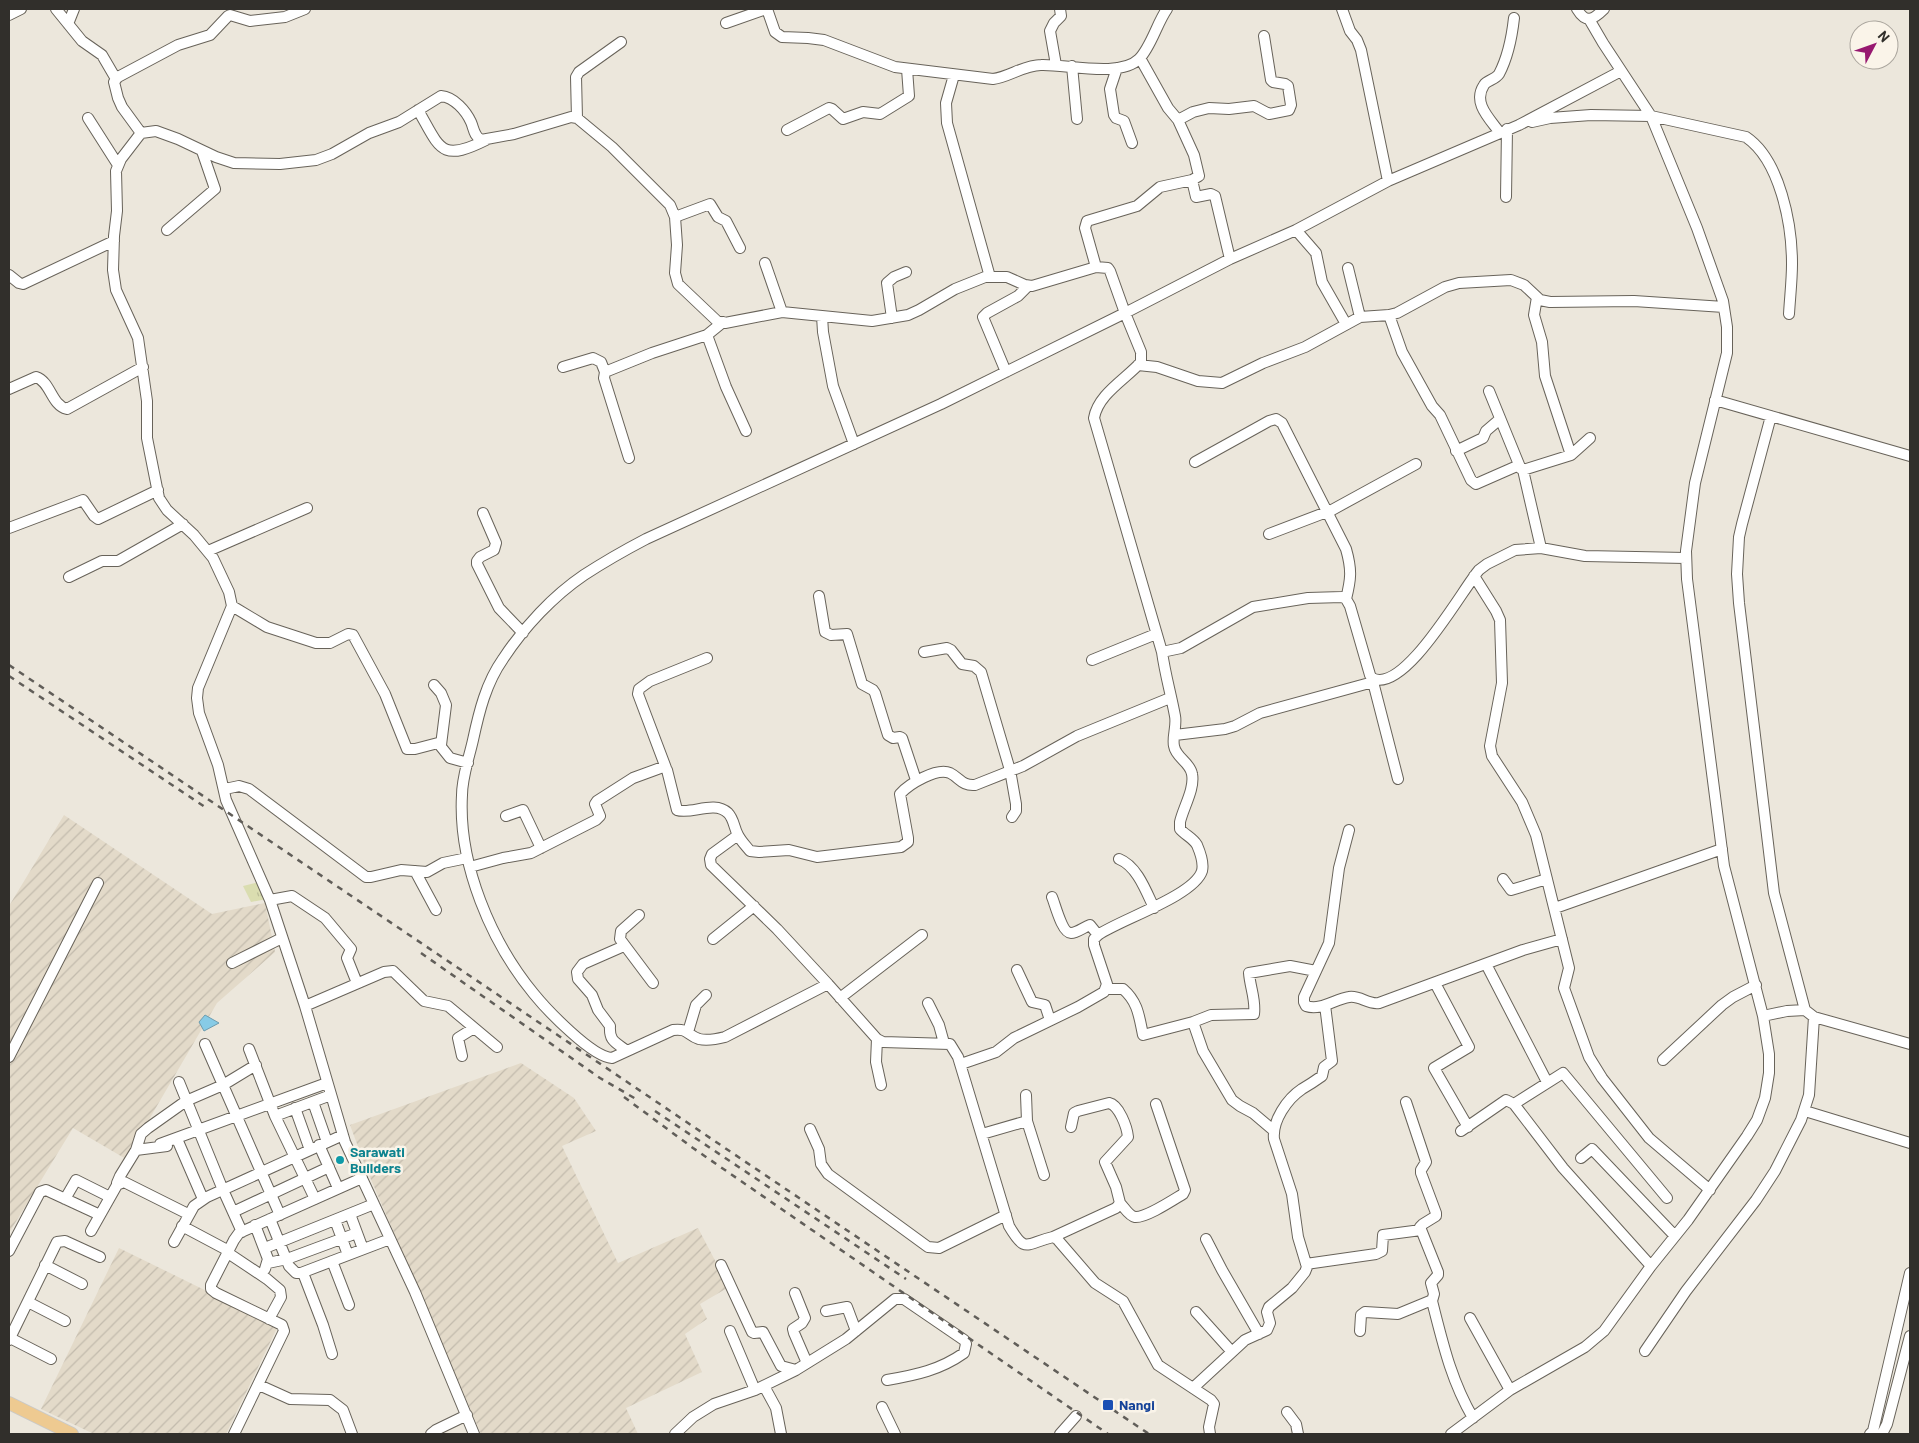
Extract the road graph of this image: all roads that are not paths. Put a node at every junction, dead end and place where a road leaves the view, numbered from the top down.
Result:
1 (21, 9) edge
2 (56, 9) edge
3 (74, 9) edge
4 (305, 9) edge
5 (767, 9) edge
6 (1060, 9) edge
7 (1153, 9) edge
8 (1168, 9) edge
9 (1342, 9) edge
10 (1577, 9) edge
11 (1604, 9) edge
12 (224, 12) edge
13 (9, 15) edge
14 (1160, 18) junction
15 (1514, 18) dead end
16 (1589, 19) junction
17 (726, 23) dead end
18 (68, 24) junction
19 (1264, 36) dead end
20 (621, 42) dead end
21 (1140, 58) junction
22 (1056, 65) junction
23 (1072, 66) junction
24 (1117, 68) junction
25 (908, 69) junction
26 (1621, 70) junction
27 (954, 75) junction
28 (116, 79) junction
29 (418, 110) junction
30 (1651, 116) junction
31 (88, 118) dead end
32 (577, 118) junction
33 (1077, 119) dead end
34 (1178, 120) junction
35 (1519, 125) junction
36 (787, 130) dead end
37 (1504, 131) junction
38 (141, 133) junction
39 (486, 140) junction
40 (1132, 144) dead end
41 (202, 151) junction
42 (118, 164) junction
43 (1192, 180) junction
44 (1388, 181) junction
45 (1506, 197) dead end
46 (675, 217) junction
47 (167, 230) dead end
48 (1296, 230) junction
49 (114, 241) junction
50 (740, 248) dead end
51 (1230, 258) junction
52 (765, 263) dead end
53 (1096, 267) junction
54 (1348, 268) dead end
55 (906, 272) dead end
56 (9, 275) edge
57 (990, 277) junction
58 (1028, 286) junction
59 (1537, 298) junction
60 (1724, 307) junction
61 (782, 312) junction
62 (1125, 312) junction
63 (1788, 314) dead end
64 (1389, 315) junction
65 (822, 316) junction
66 (1360, 316) junction
67 (892, 318) junction
68 (722, 322) junction
69 (1346, 324) junction
70 (707, 335) junction
71 (1138, 365) junction
72 (143, 367) junction
73 (563, 367) dead end
74 (605, 372) junction
75 (1006, 372) junction
76 (9, 389) edge
77 (1488, 391) dead end
78 (1715, 400) junction
79 (1771, 416) junction
80 (1500, 420) junction
81 (746, 431) dead end
82 (1590, 438) dead end
83 (854, 444) junction
84 (1456, 451) junction
85 (1571, 455) junction
86 (1910, 456) edge
87 (629, 458) dead end
88 (1195, 462) dead end
89 (1416, 464) dead end
90 (1522, 469) junction
91 (158, 490) junction
92 (307, 508) dead end
93 (1327, 512) junction
94 (483, 513) dead end
95 (183, 524) junction
96 (9, 528) edge
97 (1269, 534) dead end
98 (1541, 548) junction
99 (208, 551) junction
100 (1686, 558) junction
101 (1474, 576) junction
102 (69, 577) dead end
103 (819, 596) dead end
104 (1346, 599) junction
105 (232, 606) junction
106 (523, 633) junction
107 (1156, 634) junction
108 (924, 652) dead end
109 (1162, 652) junction
110 (707, 658) dead end
111 (1092, 660) dead end
112 (1373, 680) junction
113 (434, 685) dead end
114 (1170, 698) junction
115 (1175, 735) junction
116 (441, 746) junction
117 (468, 763) junction
118 (666, 768) junction
119 (1010, 770) junction
120 (1398, 779) dead end
121 (916, 780) junction
122 (225, 789) junction
123 (506, 816) dead end
124 (1012, 817) dead end
125 (1349, 830) dead end
126 (738, 835) junction
127 (541, 848) junction
128 (1722, 849) junction
129 (1119, 859) dead end
130 (469, 863) junction
131 (416, 870) junction
132 (1504, 879) dead end
133 (1547, 879) junction
134 (98, 883) dead end
135 (1052, 897) dead end
136 (270, 900) junction
137 (754, 906) junction
138 (1154, 908) junction
139 (1555, 908) junction
140 (436, 910) dead end
141 (639, 915) dead end
142 (922, 935) dead end
143 (1098, 935) junction
144 (282, 938) junction
145 (713, 939) dead end
146 (1562, 939) junction
147 (624, 946) junction
148 (232, 963) dead end
149 (1486, 964) junction
150 (1017, 970) dead end
151 (1316, 971) junction
152 (357, 983) junction
153 (654, 983) dead end
154 (1435, 983) junction
155 (828, 984) junction
156 (1756, 985) junction
157 (1107, 989) junction
158 (706, 995) dead end
159 (840, 998) junction
160 (928, 1002) dead end
161 (1325, 1004) junction
162 (305, 1006) junction
163 (1810, 1013) junction
164 (1763, 1016) junction
165 (1050, 1020) junction
166 (1193, 1022) junction
167 (474, 1028) junction
168 (688, 1032) junction
169 (877, 1039) junction
170 (944, 1043) junction
171 (205, 1044) dead end
172 (1910, 1044) edge
173 (498, 1047) dead end
174 (250, 1049) dead end
175 (627, 1051) junction
176 (462, 1056) dead end
177 (9, 1057) edge
178 (1663, 1060) dead end
179 (961, 1064) junction
180 (256, 1065) junction
181 (178, 1082) dead end
182 (1547, 1082) junction
183 (327, 1083) junction
184 (223, 1085) junction
185 (881, 1085) dead end
186 (331, 1095) junction
187 (1026, 1095) dead end
188 (186, 1101) junction
189 (313, 1102) junction
190 (1406, 1102) dead end
191 (271, 1103) junction
192 (1156, 1104) dead end
193 (1514, 1104) junction
194 (295, 1108) junction
195 (1805, 1111) junction
196 (237, 1116) junction
197 (275, 1116) junction
198 (1027, 1121) junction
199 (1071, 1128) dead end
200 (810, 1130) dead end
201 (1273, 1130) junction
202 (199, 1131) junction
203 (982, 1134) junction
204 (343, 1135) junction
205 (178, 1142) junction
206 (1910, 1143) edge
207 (160, 1144) dead end
208 (319, 1146) junction
209 (136, 1150) junction
210 (295, 1157) junction
211 (1581, 1158) dead end
212 (329, 1167) junction
213 (261, 1172) junction
214 (1044, 1175) dead end
215 (305, 1177) junction
216 (362, 1178) junction
217 (121, 1183) junction
218 (338, 1188) junction
219 (223, 1190) junction
220 (1710, 1190) junction
221 (271, 1193) junction
222 (110, 1197) junction
223 (1667, 1198) dead end
224 (65, 1199) junction
225 (203, 1199) junction
226 (315, 1199) junction
227 (1120, 1203) junction
228 (374, 1204) junction
229 (233, 1212) junction
230 (188, 1214) junction
231 (350, 1214) junction
232 (100, 1215) junction
233 (280, 1215) junction
234 (1006, 1215) junction
235 (270, 1219) junction
236 (335, 1220) junction
237 (255, 1225) junction
238 (182, 1226) junction
239 (1420, 1230) junction
240 (91, 1231) dead end
241 (242, 1232) junction
242 (357, 1233) junction
243 (1053, 1236) junction
244 (1675, 1236) junction
245 (342, 1239) junction
246 (390, 1239) junction
247 (1206, 1239) dead end
248 (174, 1242) dead end
249 (279, 1242) junction
250 (265, 1248) junction
251 (363, 1249) junction
252 (9, 1251) edge
253 (228, 1252) junction
254 (348, 1255) junction
255 (100, 1257) dead end
256 (286, 1259) junction
257 (332, 1261) junction
258 (268, 1263) junction
259 (1306, 1264) junction
260 (45, 1265) junction
261 (721, 1265) dead end
262 (1651, 1266) junction
263 (303, 1272) junction
264 (1910, 1273) edge
265 (261, 1275) junction
266 (82, 1284) dead end
267 (795, 1293) dead end
268 (1432, 1300) junction
269 (28, 1302) junction
270 (350, 1304) dead end
271 (826, 1310) dead end
272 (1196, 1312) dead end
273 (1470, 1318) dead end
274 (269, 1319) junction
275 (65, 1321) dead end
276 (1360, 1330) dead end
277 (730, 1331) dead end
278 (856, 1331) junction
279 (1259, 1334) junction
280 (1910, 1336) edge
281 (9, 1339) edge
282 (1645, 1351) dead end
283 (1232, 1352) junction
284 (332, 1354) dead end
285 (51, 1359) dead end
286 (807, 1363) junction
287 (796, 1370) junction
288 (887, 1380) dead end
289 (259, 1385) junction
290 (760, 1388) junction
291 (1193, 1388) junction
292 (1510, 1390) junction
293 (9, 1403) edge
294 (882, 1407) dead end
295 (1287, 1412) dead end
296 (466, 1415) junction
297 (1076, 1416) dead end
298 (1473, 1418) junction
299 (680, 1433) edge
300 (1877, 1433) edge
301 (72, 1434) edge
302 (234, 1434) edge
303 (352, 1434) edge
304 (431, 1434) edge
305 (474, 1434) edge
306 (781, 1434) edge
307 (895, 1434) edge
308 (1060, 1434) edge
309 (1210, 1434) edge
310 (1298, 1434) edge
311 (1451, 1434) edge

1 - 13 street
2 - 18 street
3 - 18 street
4 - 12 street
5 - 17 street
5 - 25 street
6 - 22 street
7 - 14 street
8 - 14 street
9 - 44 street
10 - 16 street
11 - 16 street
12 - 28 street
14 - 21 street
15 - 37 street
16 - 26 street
18 - 28 street
19 - 34 street
20 - 32 street
21 - 24 street
21 - 34 street
22 - 23 street
22 - 27 street
23 - 24 street
23 - 33 street
24 - 40 street
25 - 27 street
25 - 36 street
26 - 30 street
26 - 35 street
27 - 57 street
28 - 38 street
29 - 39 street
29 - 39 street
29 - 41 street
30 - 35 street
30 - 60 street
30 - 63 street
31 - 42 street
32 - 39 street
32 - 46 street
34 - 43 street
35 - 37 street
37 - 44 street
37 - 45 street
38 - 41 street
38 - 42 street
41 - 47 street
42 - 49 street
43 - 51 street
43 - 53 street
44 - 48 street
46 - 50 street
46 - 68 street
48 - 51 street
48 - 69 street
49 - 56 street
49 - 72 street
51 - 62 street
52 - 61 street
53 - 58 street
53 - 62 street
54 - 66 street
55 - 67 street
57 - 58 street
57 - 67 street
58 - 75 street
59 - 60 street
59 - 64 street
59 - 85 street
60 - 78 street
61 - 65 street
61 - 68 street
62 - 71 street
62 - 75 street
64 - 66 street
64 - 84 street
65 - 67 street
65 - 83 street
66 - 69 street
68 - 70 street
69 - 71 street
70 - 74 street
70 - 81 street
71 - 107 street
72 - 76 street
72 - 91 street
73 - 74 street
74 - 87 street
75 - 83 street
77 - 80 street
78 - 79 street
78 - 100 street
79 - 86 street
79 - 163 street
80 - 84 street
80 - 90 street
82 - 85 street
83 - 106 street
84 - 90 street
85 - 90 street
88 - 93 street
89 - 93 street
90 - 98 street
91 - 95 street
91 - 96 street
92 - 99 street
93 - 97 street
93 - 104 street
94 - 106 street
95 - 99 street
95 - 102 street
98 - 100 street
98 - 101 street
99 - 105 street
100 - 128 street
101 - 112 street
101 - 133 street
103 - 121 street
104 - 109 street
104 - 112 street
105 - 116 street
105 - 122 street
106 - 117 street
107 - 109 street
107 - 111 street
108 - 119 street
109 - 114 street
110 - 118 street
112 - 115 street
112 - 120 street
113 - 116 street
114 - 115 street
114 - 119 street
115 - 138 street
116 - 117 street
117 - 130 street
118 - 126 street
118 - 127 street
119 - 121 street
119 - 124 street
121 - 126 street
122 - 131 street
122 - 136 street
123 - 127 street
125 - 151 street
126 - 137 street
127 - 130 street
128 - 139 street
128 - 156 street
129 - 138 street
130 - 131 street
130 - 175 street
131 - 140 street
132 - 133 street
133 - 139 street
134 - 177 street
135 - 143 street
136 - 144 street
136 - 152 street
137 - 145 street
137 - 155 street
138 - 143 street
139 - 146 street
141 - 147 street
142 - 159 street
143 - 157 street
144 - 148 street
144 - 162 street
146 - 149 street
146 - 220 street
147 - 153 street
147 - 175 street
149 - 154 street
149 - 182 street
150 - 165 street
151 - 161 street
151 - 166 street
152 - 162 street
152 - 167 street
154 - 161 street
154 - 193 street
155 - 159 street
155 - 168 street
156 - 164 street
156 - 178 street
157 - 165 street
157 - 166 street
158 - 168 street
159 - 169 street
160 - 170 street
161 - 201 street
162 - 183 street
163 - 164 street
163 - 172 street
163 - 195 street
164 - 220 street
165 - 179 street
166 - 201 street
167 - 173 street
167 - 176 street
168 - 175 street
169 - 170 street
169 - 185 street
170 - 179 street
171 - 184 street
174 - 180 street
179 - 203 street
180 - 184 street
180 - 191 street
181 - 188 street
182 - 193 street
182 - 223 street
183 - 186 street
183 - 191 street
184 - 188 street
184 - 196 street
186 - 189 street
186 - 204 street
187 - 198 street
188 - 202 street
188 - 209 street
189 - 194 street
189 - 208 street
190 - 239 street
191 - 196 street
191 - 197 street
192 - 227 street
193 - 262 street
194 - 197 street
194 - 208 street
195 - 206 street
195 - 282 street
196 - 202 street
196 - 213 street
197 - 210 street
198 - 203 street
198 - 214 street
199 - 227 street
200 - 234 street
201 - 259 street
202 - 205 street
202 - 219 street
203 - 234 street
204 - 208 street
204 - 216 street
205 - 207 street
205 - 209 street
205 - 225 street
208 - 210 street
208 - 212 street
209 - 217 street
210 - 213 street
210 - 215 street
211 - 244 street
212 - 215 street
212 - 218 street
213 - 219 street
213 - 221 street
215 - 221 street
215 - 226 street
216 - 218 street
216 - 228 street
217 - 222 street
217 - 230 street
218 - 226 street
219 - 225 street
219 - 229 street
220 - 244 street
221 - 229 street
221 - 233 street
222 - 224 street
222 - 232 street
224 - 232 street
224 - 252 street
225 - 230 street
226 - 233 street
227 - 243 street
228 - 231 street
228 - 246 street
229 - 241 street
230 - 238 street
231 - 236 street
231 - 242 street
232 - 240 street
233 - 235 street
234 - 243 street
235 - 237 street
235 - 249 street
236 - 245 street
236 - 249 street
237 - 241 street
237 - 250 street
238 - 248 street
238 - 253 street
239 - 259 street
239 - 268 street
241 - 253 street
242 - 245 street
242 - 251 street
243 - 291 street
244 - 262 street
245 - 254 street
245 - 256 street
246 - 251 street
246 - 296 street
247 - 279 street
249 - 250 street
249 - 256 street
250 - 258 street
251 - 254 street
253 - 265 street
253 - 274 street
254 - 257 street
255 - 260 street
256 - 258 street
256 - 263 street
257 - 263 street
257 - 270 street
258 - 265 street
259 - 279 street
260 - 266 street
260 - 269 street
261 - 287 street
262 - 292 street
263 - 284 street
264 - 300 street
265 - 274 street
267 - 286 street
268 - 276 street
268 - 298 street
269 - 275 street
269 - 281 street
271 - 278 street
272 - 283 street
273 - 292 street
274 - 289 street
277 - 290 street
278 - 286 street
278 - 288 street
279 - 283 street
280 - 300 street
281 - 285 street
283 - 291 street
286 - 287 street
287 - 290 street
289 - 302 street
289 - 303 street
290 - 299 street
290 - 306 street
291 - 309 street
292 - 298 street
293 - 301 main road
294 - 307 street
295 - 310 street
296 - 304 street
296 - 305 street
297 - 308 street
298 - 311 street

